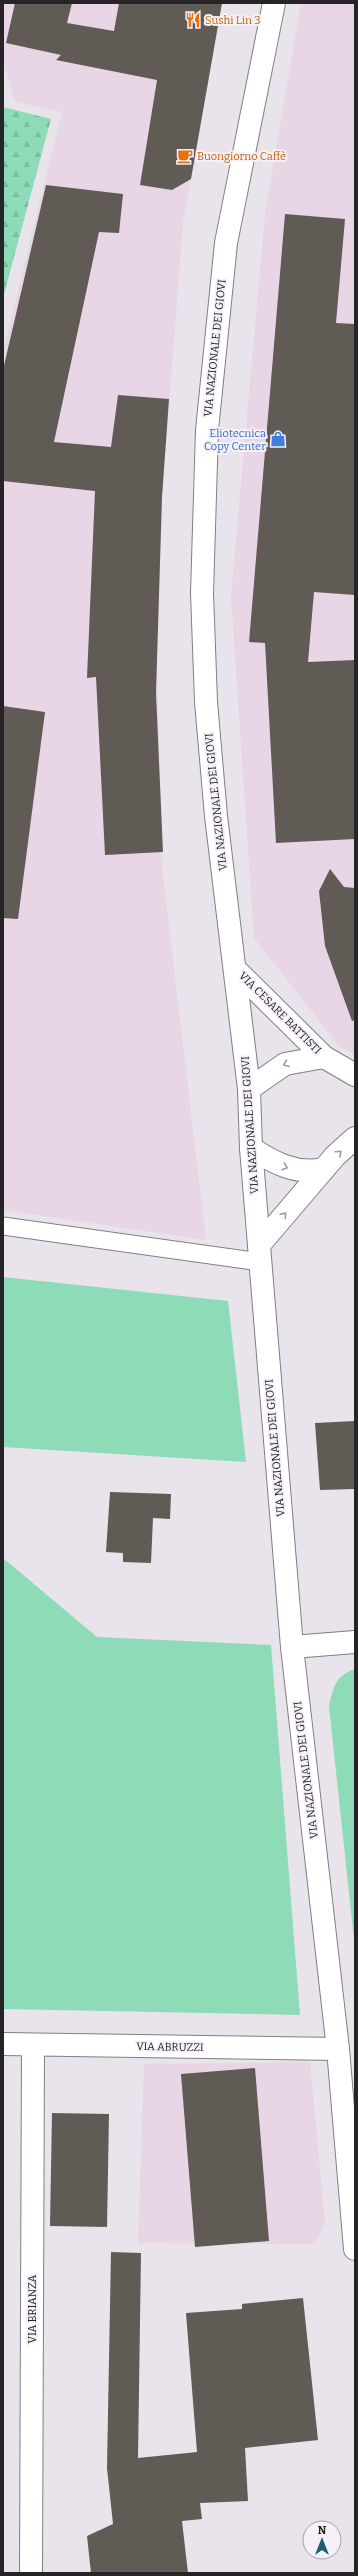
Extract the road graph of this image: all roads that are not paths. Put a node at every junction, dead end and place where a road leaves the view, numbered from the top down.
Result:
1 (274, 3) edge
2 (236, 970) junction
3 (324, 1056) junction
4 (355, 1075) edge
5 (249, 1090) junction
6 (355, 1138) edge
7 (251, 1148) junction
8 (324, 1169) junction
9 (3, 1226) edge
10 (259, 1253) junction
11 (355, 1642) edge
12 (292, 1647) junction
13 (3, 2044) edge
14 (34, 2044) junction
15 (338, 2049) junction
16 (355, 2249) edge
17 (30, 2573) edge

1 - 2 main road, VIA NAZIONALE DEI GIOVI
2 - 3 main road, VIA CESARE BATTISTI
2 - 5 main road, VIA NAZIONALE DEI GIOVI
3 - 4 main road, VIA CESARE BATTISTI
3 -> 5 main road, VIA CESARE BATTISTI
5 - 7 main road, VIA NAZIONALE DEI GIOVI
8 -> 6 main road
7 -> 8 main road
7 - 10 main road, VIA NAZIONALE DEI GIOVI
10 -> 8 main road
9 - 10 lane
10 - 12 main road, VIA NAZIONALE DEI GIOVI
11 - 12 main road
12 - 15 main road, VIA NAZIONALE DEI GIOVI
13 - 14 main road, VIA ABRUZZI
14 - 15 main road, VIA ABRUZZI
14 - 17 main road, VIA BRIANZA
15 - 16 main road, VIA NAZIONALE DEI GIOVI

